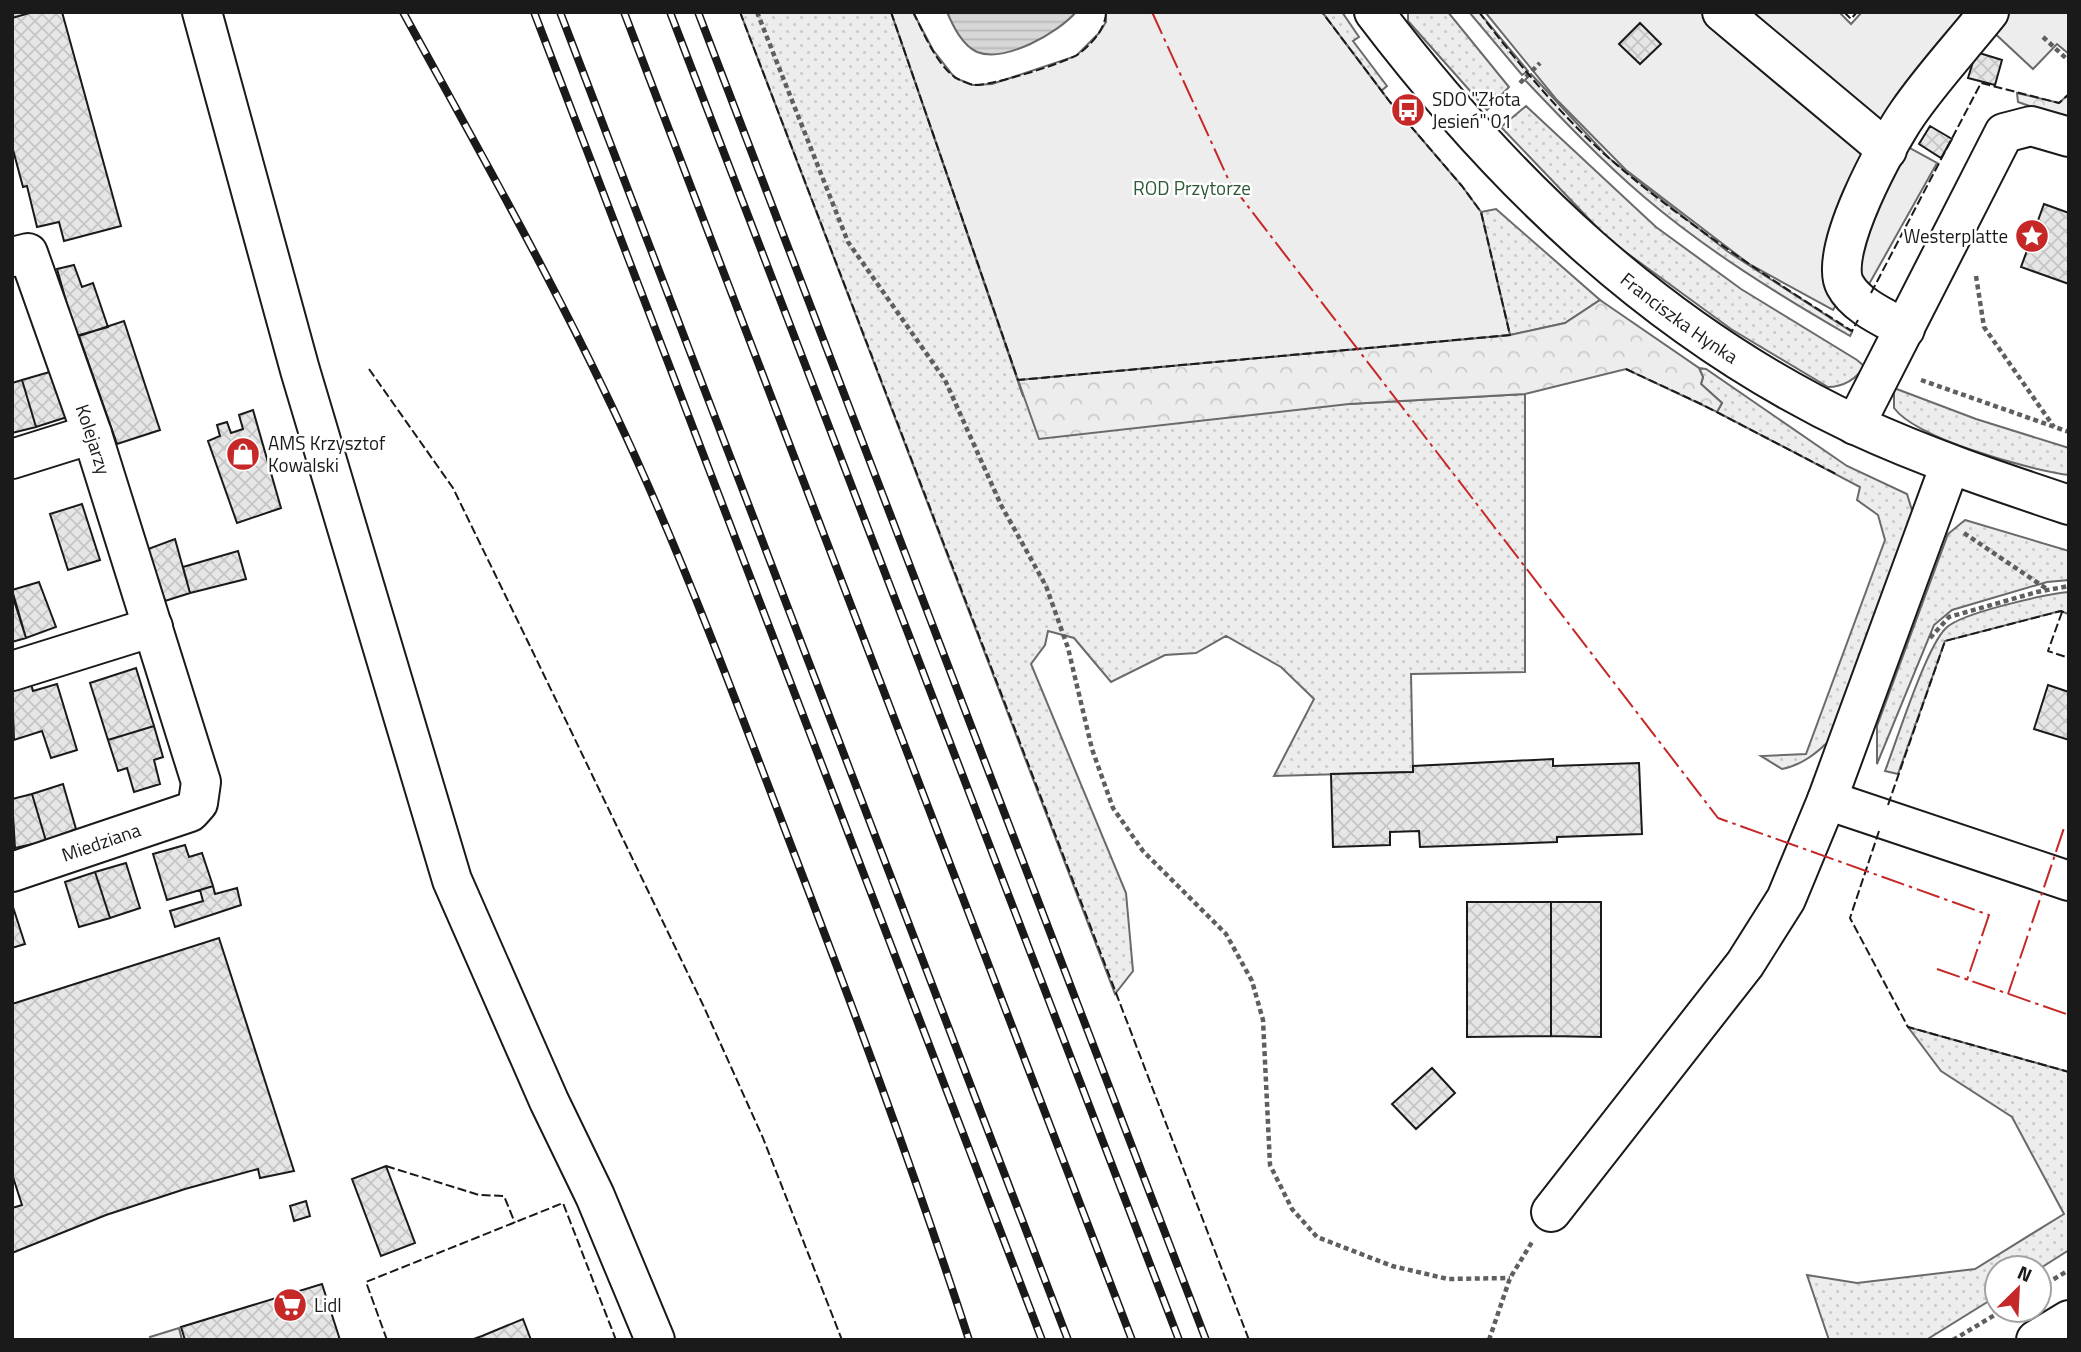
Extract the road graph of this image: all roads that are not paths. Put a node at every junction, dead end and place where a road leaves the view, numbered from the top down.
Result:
1 (202, 12) edge
2 (1374, 12) edge
3 (1722, 12) edge
4 (1989, 12) edge
5 (2069, 137) edge
6 (1886, 150) junction
7 (20, 255) edge
8 (1905, 329) junction
9 (1855, 425) junction
10 (92, 434) junction
11 (12, 459) edge
12 (1950, 465) junction
13 (2069, 505) edge
14 (153, 627) junction
15 (12, 671) edge
16 (1827, 800) junction
17 (190, 812) joint
18 (12, 872) edge
19 (2069, 881) edge
20 (1551, 1212) road end
21 (655, 1340) edge

1 - 21 street
2 - 9 street, Franciszka Hynka
3 - 6 street
4 - 6 street
5 - 8 street
6 - 8 street
7 - 10 street, Kolejarzy
8 - 9 street
9 - 12 street, Franciszka Hynka
10 - 11 street
10 - 14 street, Kolejarzy
12 - 13 street, Franciszka Hynka
12 - 16 street
14 - 15 street
14 - 17 street, Kolejarzy
16 - 19 street
16 - 20 street
17 - 18 street, Miedziana

